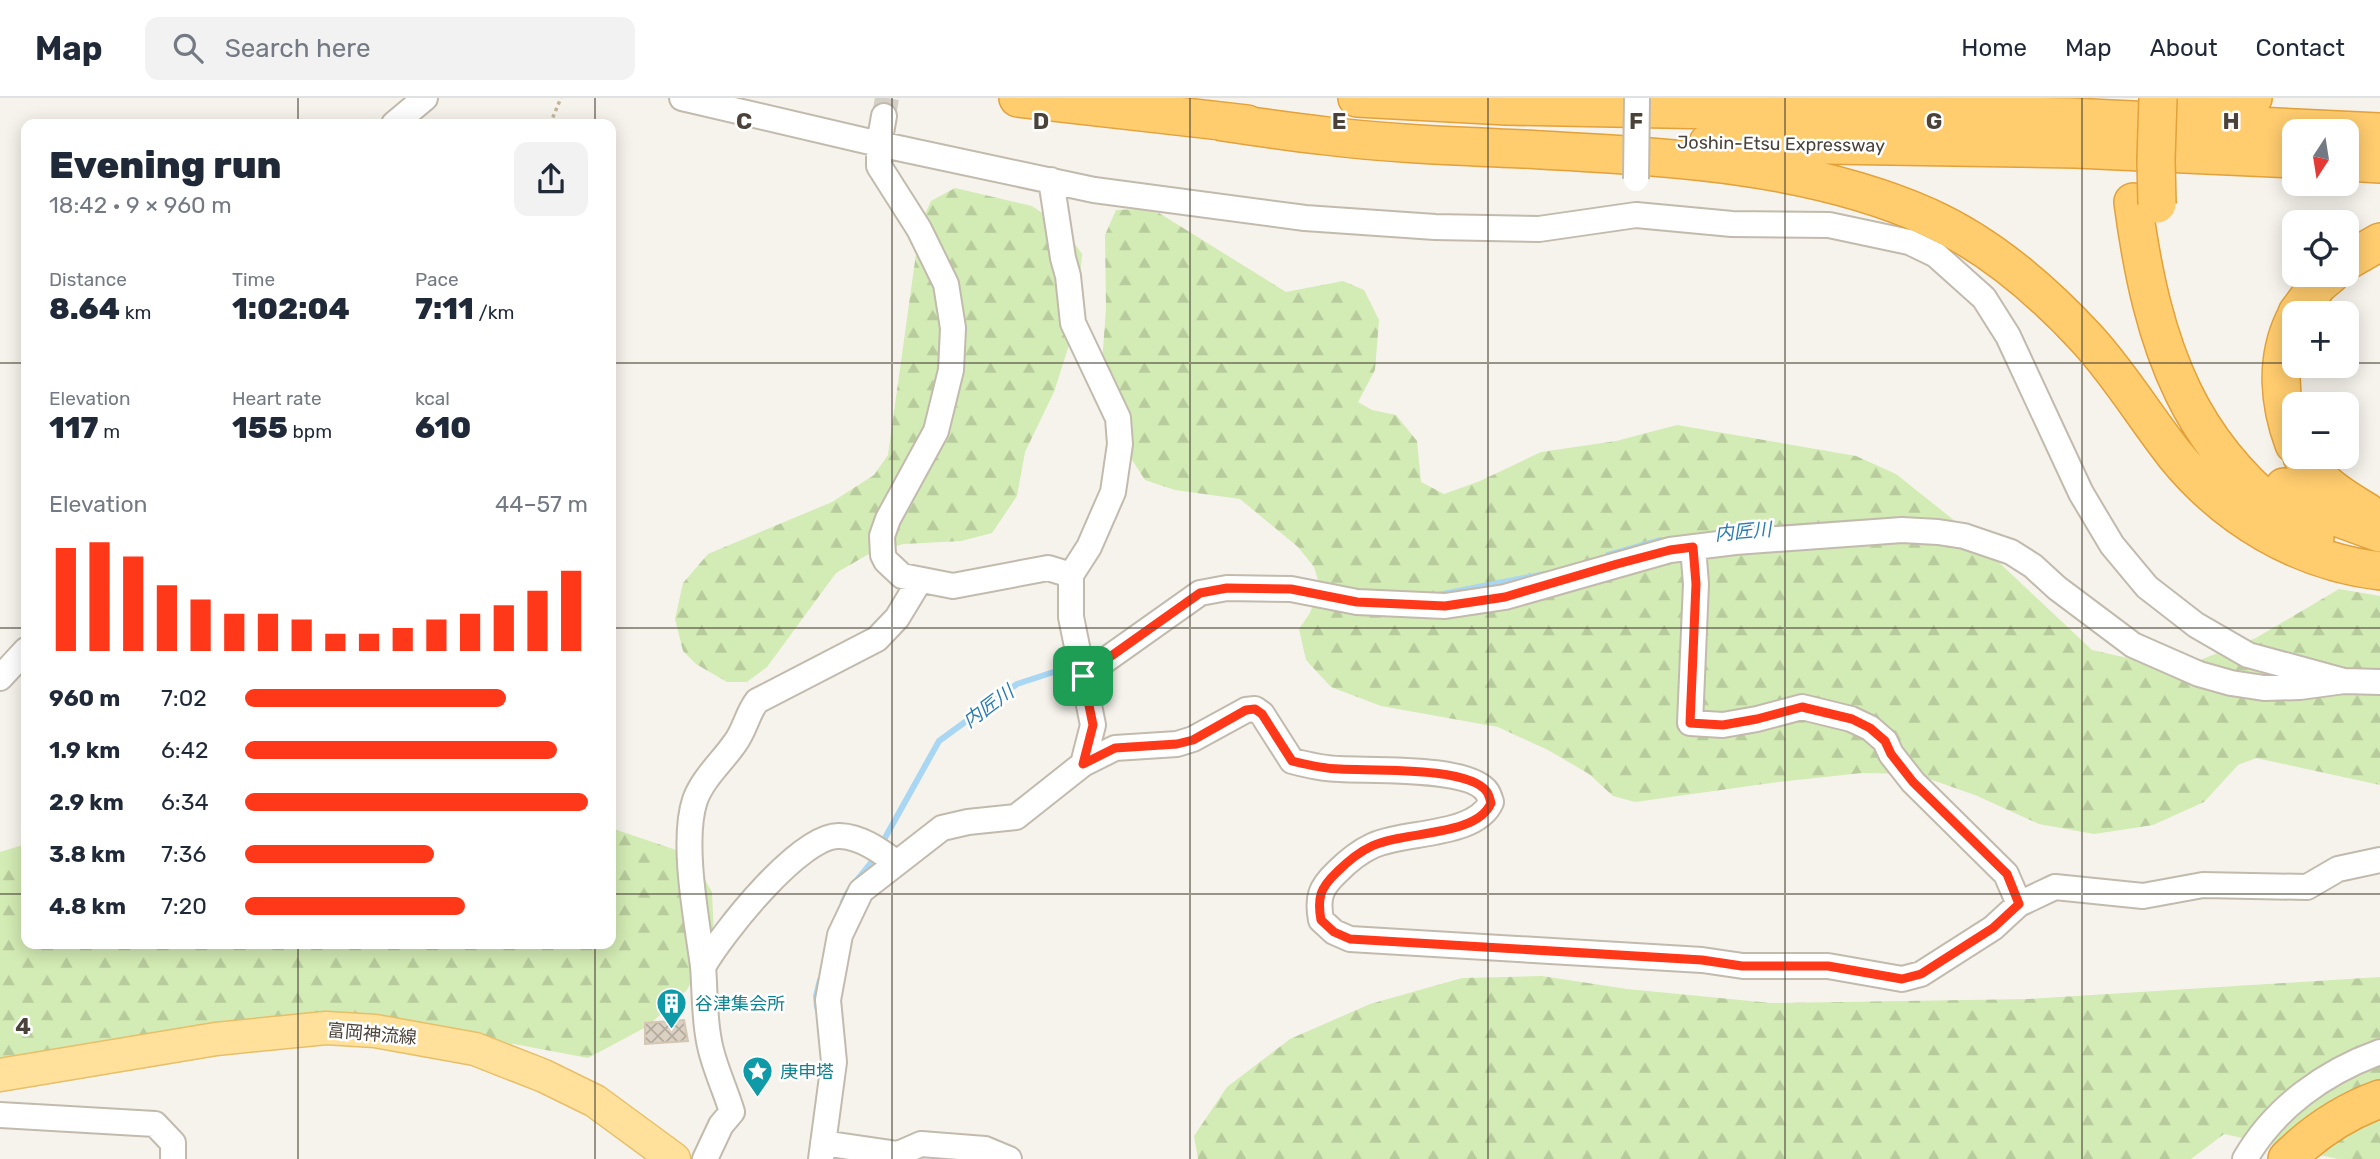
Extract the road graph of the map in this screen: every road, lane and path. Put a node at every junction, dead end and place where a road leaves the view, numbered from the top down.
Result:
1 (425, 98) edge
2 (561, 98) edge
3 (682, 98) edge
4 (1018, 98) edge
5 (1357, 98) edge
6 (1637, 98) edge
7 (2133, 98) edge
8 (2158, 98) edge
9 (2253, 98) edge
10 (1807, 112) junction
11 (884, 116) tunnel mouth
12 (400, 119) edge
13 (552, 119) edge
14 (1223, 122) junction
15 (2380, 132) edge
16 (879, 144) junction
17 (2282, 158) edge
18 (2359, 163) edge
19 (2380, 164) edge
20 (1051, 180) junction
21 (2145, 203) junction
22 (1636, 215) junction
23 (2380, 242) edge
24 (2359, 254) edge
25 (2282, 358) edge
26 (2282, 398) edge
27 (2310, 469) edge
28 (2380, 518) edge
29 (2380, 533) edge
30 (1693, 547) junction
31 (2380, 564) edge
32 (2380, 571) edge
33 (1070, 575) junction
34 (920, 580) junction
35 (21, 655) edge
36 (1083, 676) junction
37 (0, 678) edge
38 (2344, 681) junction
39 (2380, 682) edge
40 (1083, 764) junction
41 (2380, 860) edge
42 (897, 863) junction
43 (2019, 904) junction
44 (703, 967) junction
45 (2380, 1052) edge
46 (0, 1075) edge
47 (2380, 1099) edge
48 (0, 1115) edge
49 (2380, 1124) edge
50 (822, 1151) edge
51 (173, 1159) edge
52 (674, 1159) edge
53 (705, 1159) edge
54 (1009, 1159) edge
55 (2245, 1159) edge
56 (2287, 1159) edge
57 (2320, 1159) edge

1 - 12 street
2 - 13 path
3 - 16 street
4 - 14 highway, Joshin-Etsu Expressway
5 - 10 highway, Joshin-Etsu Expressway
6 - 22 street, bridge
7 - 21 highway
8 - 21 highway, bridge
9 - 10 highway
10 - 15 highway, Joshin-Etsu Expressway
11 - 16 street
14 - 17 highway, Joshin-Etsu Expressway
14 - 32 highway
16 - 20 street
16 - 34 street
18 - 19 highway
20 - 22 street
20 - 33 street
21 - 29 highway
21 - 31 highway
22 - 38 street
23 - 24 highway
25 - 26 highway
27 - 28 highway
30 - 36 street
30 - 38 street
30 - 43 street
33 - 34 street
33 - 36 street
34 - 44 street
35 - 37 street
36 - 40 street
38 - 39 street
40 - 42 street
40 - 43 street
41 - 43 street
42 - 44 street
42 - 50 street
44 - 53 street
45 - 55 street
46 - 52 main road, 富岡神流線
47 - 56 highway
48 - 51 street
49 - 57 highway
50 - 54 street

